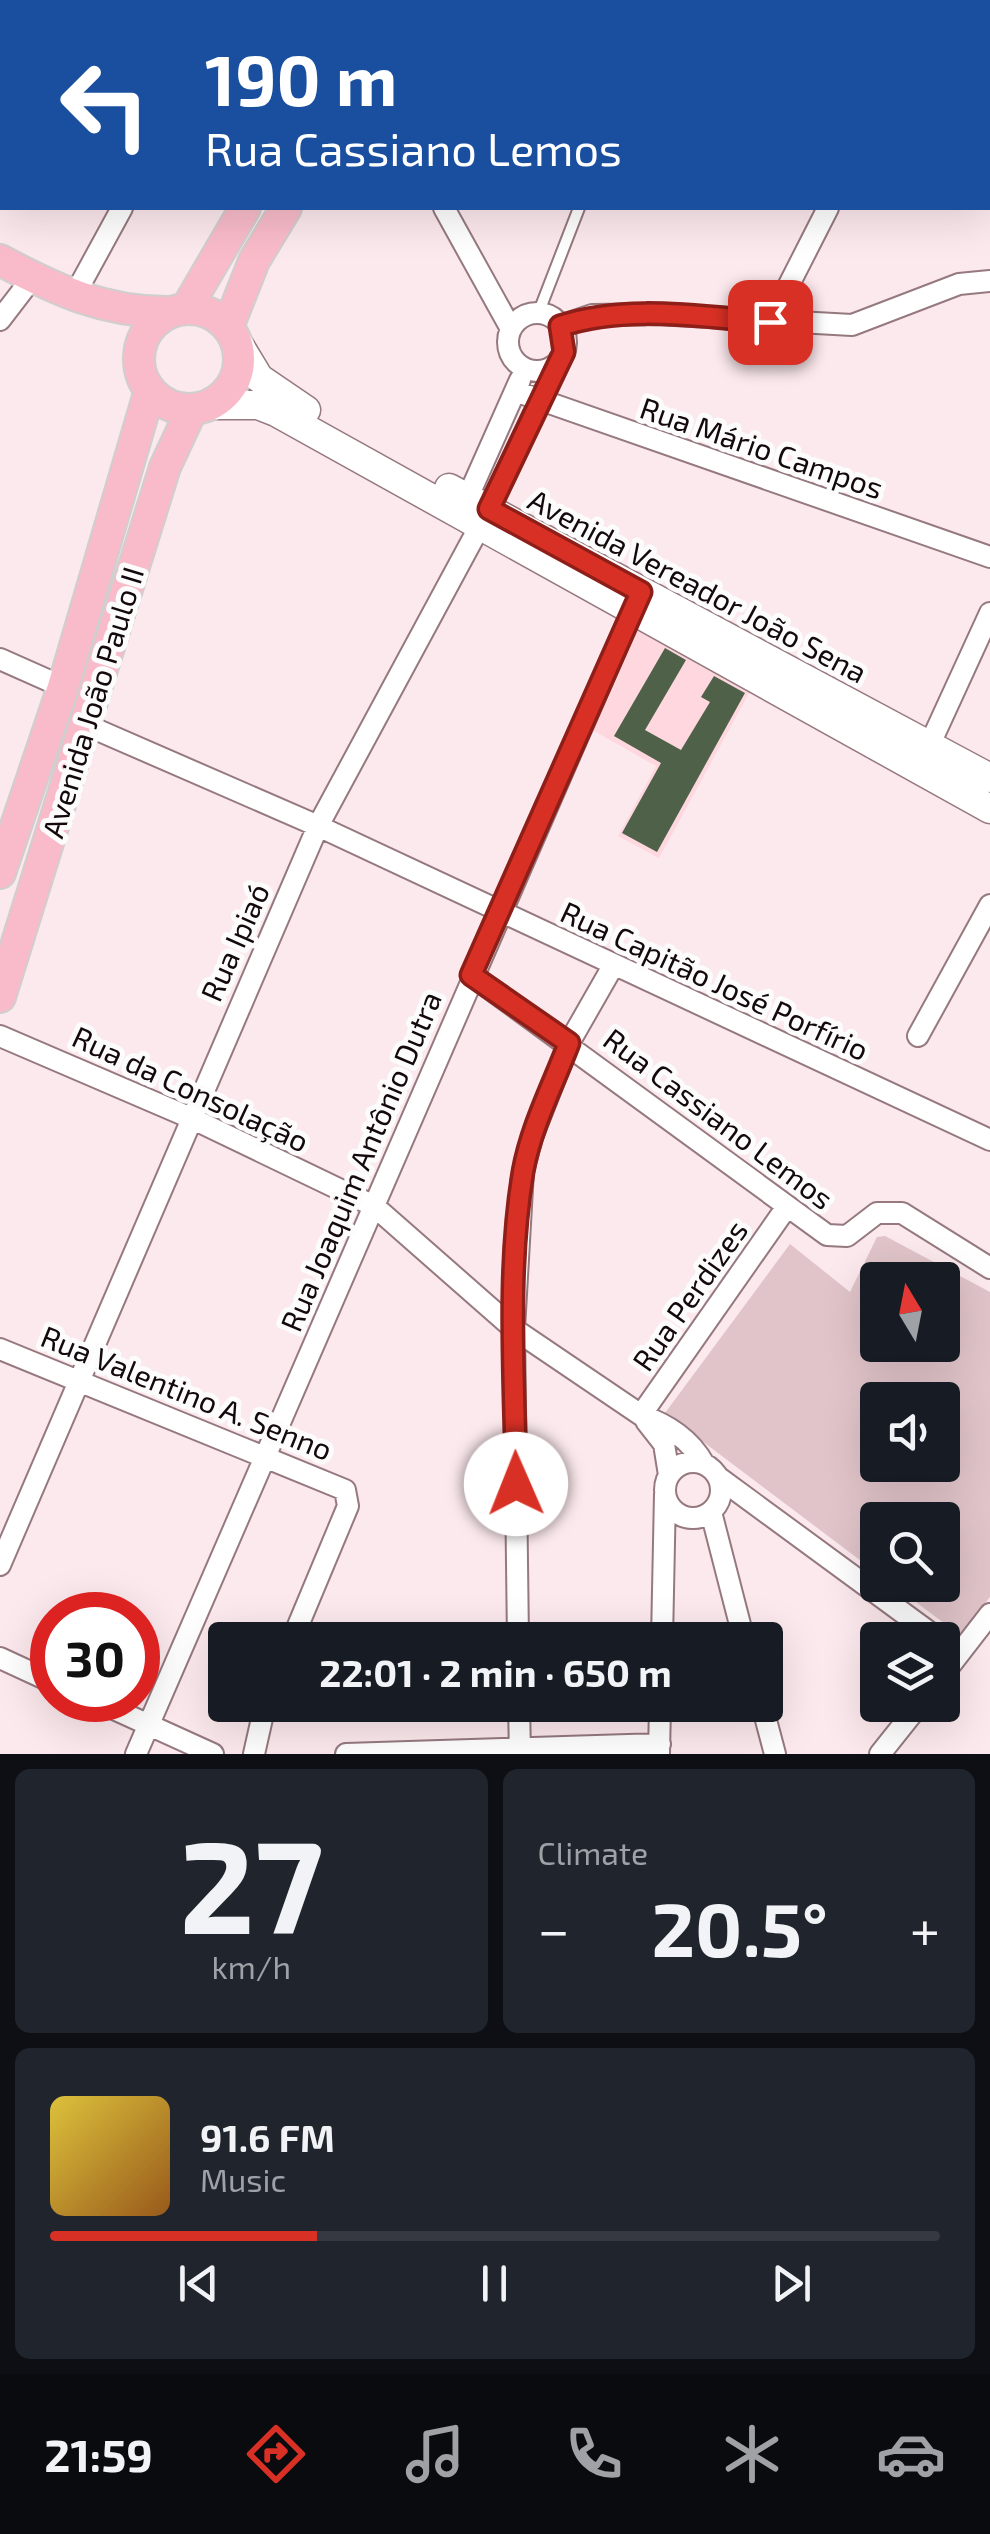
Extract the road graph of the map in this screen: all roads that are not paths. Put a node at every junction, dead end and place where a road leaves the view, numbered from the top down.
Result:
1 (121, 210) edge
2 (285, 210) edge
3 (445, 210) edge
4 (578, 210) edge
5 (827, 210) edge
6 (242, 214) edge
7 (270, 236) junction
8 (0, 260) edge
9 (33, 278) junction
10 (990, 281) edge
11 (80, 300) junction
12 (178, 310) junction
13 (538, 314) junction
14 (0, 320) edge
15 (770, 322) junction
16 (560, 326) junction
17 (511, 329) junction
18 (232, 333) junction
19 (140, 346) junction
20 (560, 360) junction
21 (525, 368) junction
22 (150, 390) junction
23 (515, 391) junction
24 (538, 402) junction
25 (200, 407) junction
26 (122, 491) junction
27 (154, 503) junction
28 (474, 512) junction
29 (990, 557) edge
30 (637, 601) junction
31 (990, 613) edge
32 (0, 659) edge
33 (63, 687) junction
34 (86, 725) junction
35 (929, 746) junction
36 (990, 778) edge
37 (990, 809) edge
38 (318, 826) junction
39 (0, 873) edge
40 (990, 905) edge
41 (498, 913) junction
42 (613, 966) junction
43 (471, 975) junction
44 (0, 998) edge
45 (0, 1036) edge
46 (918, 1036) dead end
47 (569, 1043) junction
48 (190, 1118) junction
49 (990, 1140) edge
50 (374, 1206) junction
51 (786, 1208) junction
52 (990, 1268) edge
53 (514, 1329) junction
54 (0, 1349) edge
55 (81, 1379) junction
56 (641, 1416) junction
57 (266, 1457) junction
58 (711, 1470) junction
59 (667, 1485) junction
60 (696, 1516) junction
61 (663, 1553) junction
62 (0, 1565) edge
63 (990, 1614) edge
64 (300, 1622) edge
65 (518, 1622) edge
66 (662, 1622) edge
67 (739, 1622) edge
68 (916, 1622) edge
69 (960, 1636) edge
70 (0, 1658) edge
71 (30, 1672) edge
72 (144, 1722) edge
73 (262, 1722) edge
74 (519, 1722) edge
75 (660, 1722) edge
76 (767, 1722) edge
77 (905, 1722) edge
78 (148, 1724) junction
79 (660, 1749) edge
80 (520, 1751) edge
81 (136, 1754) edge
82 (214, 1754) edge
83 (254, 1754) edge
84 (346, 1754) edge
85 (776, 1754) edge
86 (880, 1754) edge

1 - 11 street
2 - 7 main road
3 - 17 street
4 - 13 lane
5 - 15 street
6 - 7 main road
6 - 12 main road
7 - 18 main road
8 - 9 main road
9 - 11 main road
9 - 14 street
10 - 15 street
11 - 12 main road
11 - 19 main road
12 - 18 main road
12 - 19 main road
13 - 16 street
13 - 17 street
15 - 16 street
16 - 20 street, Rua Ipiaó
17 - 21 street
18 - 25 main road
18 - 28 main road, Avenida Vereador João Sena
19 - 22 main road
20 - 21 street
20 - 24 street, Rua Ipiaó
21 - 23 street, Rua Ipiaó
22 - 25 main road
22 - 26 main road, Avenida João Paulo II
23 - 24 street, Rua Mário Campos
23 - 28 street, Rua Ipiaó
24 - 28 street, Rua Ipiaó
24 - 29 street, Rua Mário Campos
25 - 27 main road, Avenida João Paulo II
25 - 28 main road, Avenida Vereador João Sena
26 - 27 main road
26 - 33 main road, Avenida João Paulo II
27 - 34 main road, Avenida João Paulo II
28 - 30 main road, Avenida Vereador João Sena
28 - 38 street, Rua Ipiaó
30 - 35 main road, Avenida Vereador João Sena
30 - 37 main road, Avenida Vereador João Sena
30 - 41 street, Rua Joaquim Antônio Dutra
31 - 35 street
32 - 33 street
33 - 39 main road, Avenida João Paulo II
34 - 38 street, Rua Capitão José Porfírio
34 - 44 main road, Avenida João Paulo II
35 - 36 main road, Avenida Vereador João Sena
38 - 41 street, Rua Capitão José Porfírio
38 - 48 street, Rua Ipiaó
40 - 46 street
41 - 42 street, Rua Capitão José Porfírio
41 - 43 street, Rua Joaquim Antônio Dutra
42 - 47 street
42 - 49 street, Rua Capitão José Porfírio
43 - 47 street, Rua Cassiano Lemos
43 - 50 street, Rua Joaquim Antônio Dutra
45 - 48 street, Rua da Consolação
47 - 51 street, Rua Cassiano Lemos
47 - 53 street
48 - 50 street, Rua da Consolação
48 - 55 street, Rua Ipiaó
50 - 53 street, Rua da Consolação
50 - 57 street, Rua Joaquim Antônio Dutra
51 - 52 street, Rua Cassiano Lemos
51 - 56 street, Rua Perdizes
53 - 56 street, Rua da Consolação
53 - 65 street
54 - 55 street, Rua Valentino A. Senno
55 - 57 street, Rua Valentino A. Senno
55 - 62 street, Rua Ipiaó
56 - 58 street, Rua da Consolação
56 - 59 street, Rua da Consolação
57 - 64 street, Rua Valentino A. Senno
57 - 78 street, Rua Joaquim Antônio Dutra
58 - 59 street
58 - 60 street
58 - 68 street, Rua da Consolação
59 - 60 street
59 - 61 street
60 - 61 street
60 - 67 street
61 - 66 street
63 - 69 street
70 - 71 street
72 - 78 street
73 - 83 street
74 - 80 street
75 - 79 street
76 - 85 street
77 - 86 street
78 - 81 street, Rua Joaquim Antônio Dutra
78 - 82 street
79 - 80 street
80 - 84 street

